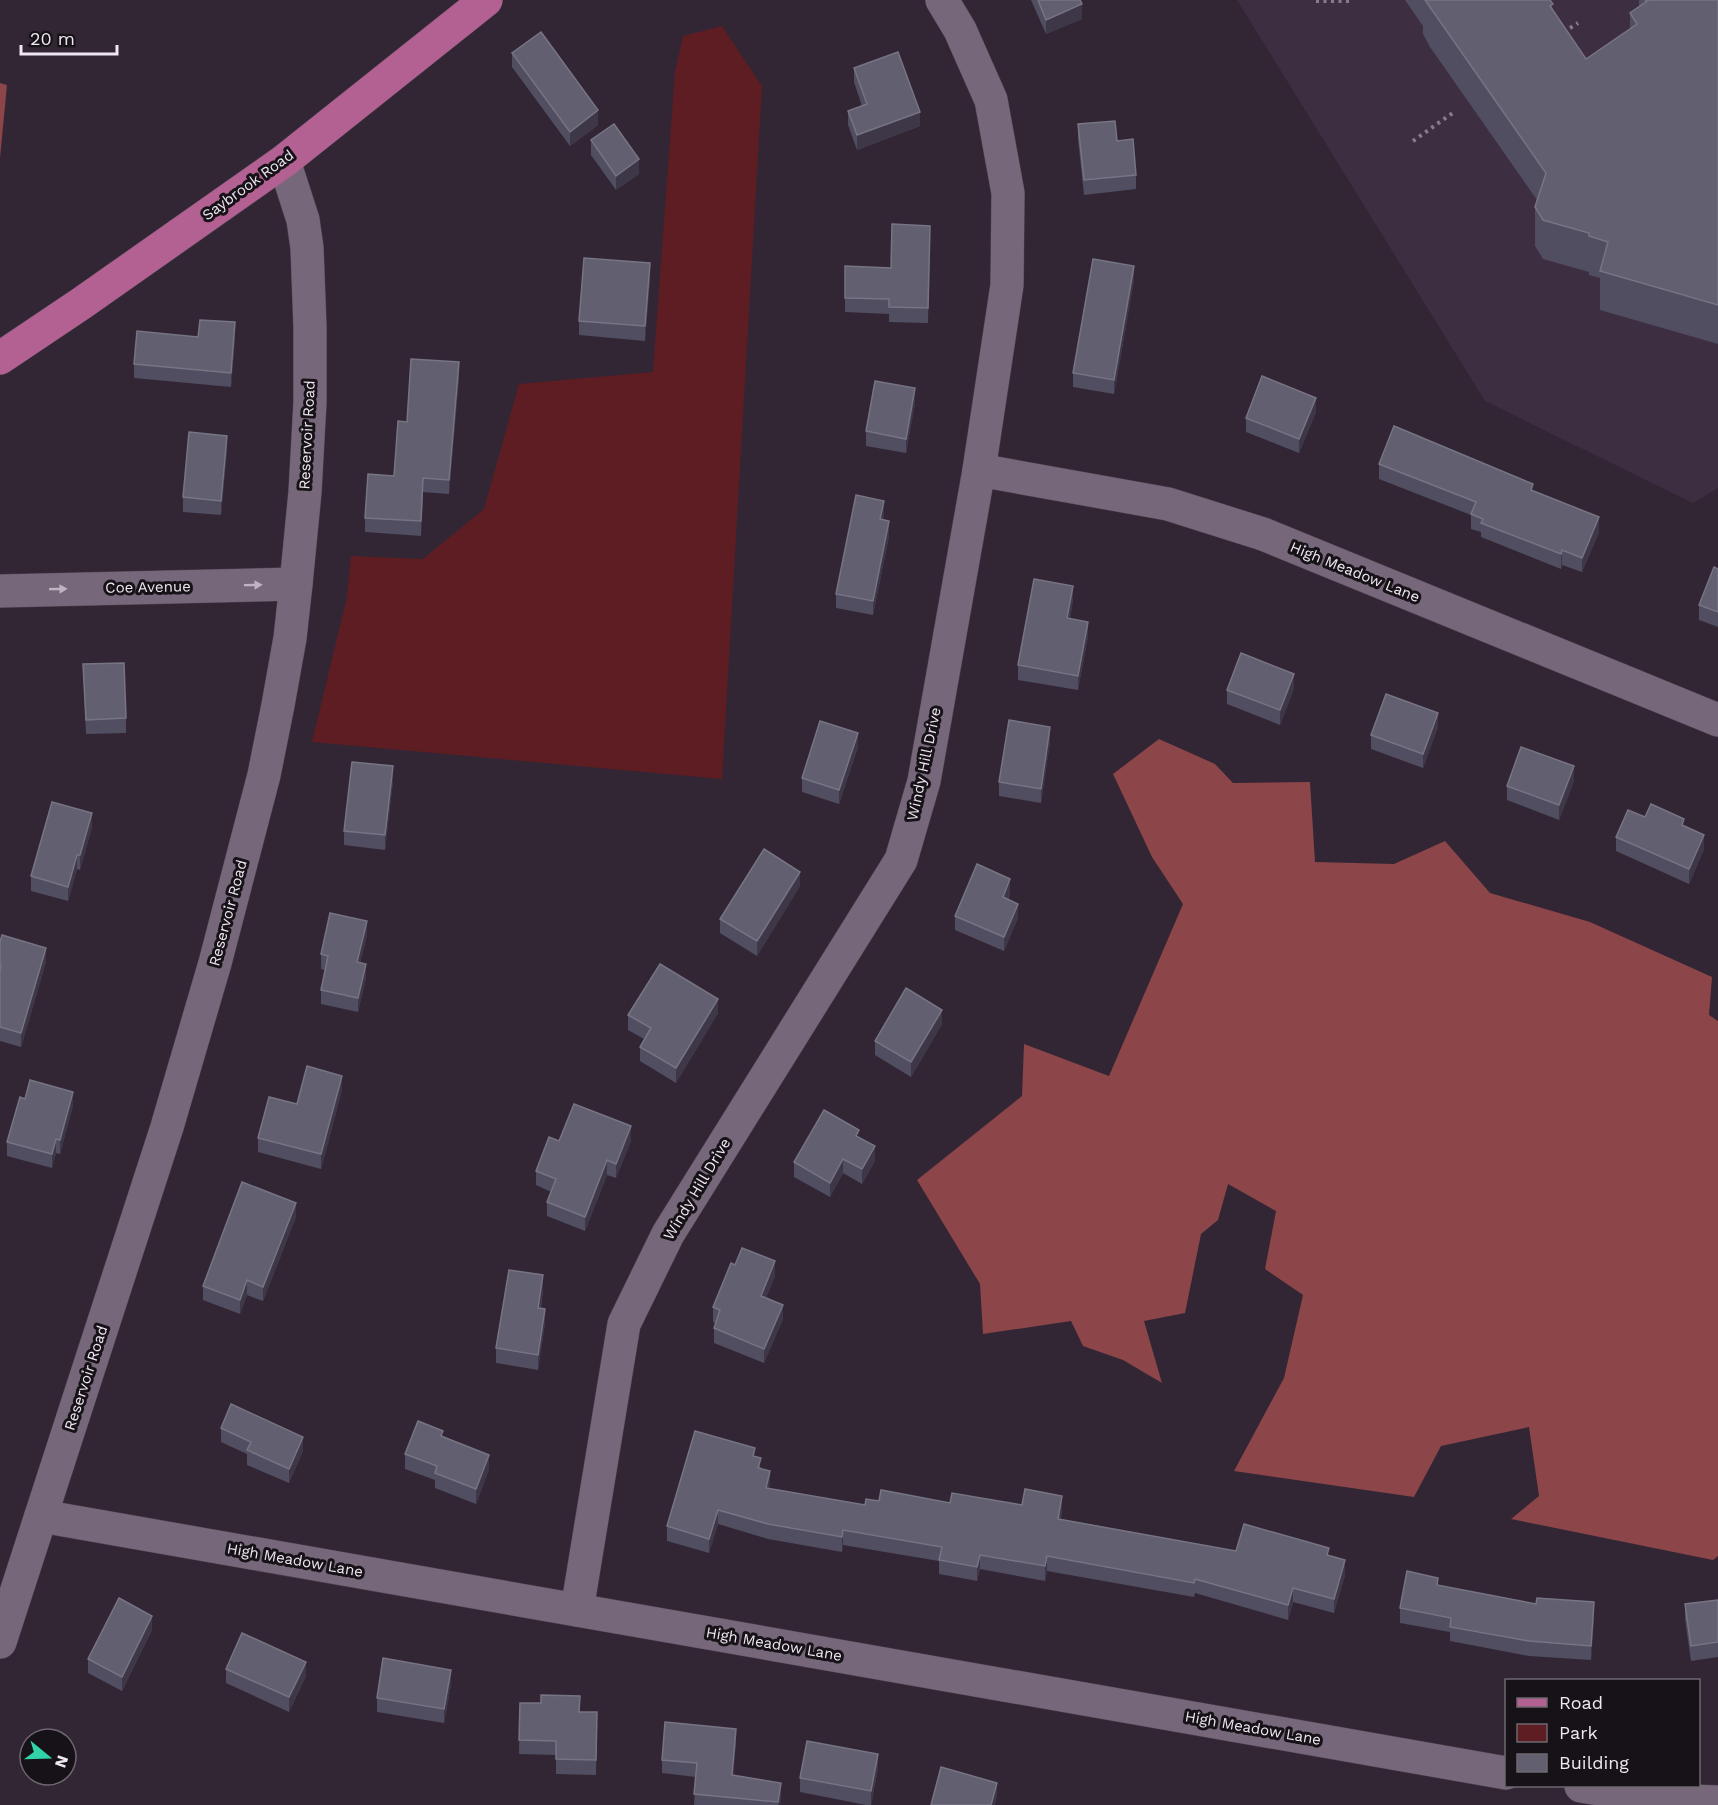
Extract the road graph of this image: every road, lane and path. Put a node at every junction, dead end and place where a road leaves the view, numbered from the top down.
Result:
1 (486, 0) edge
2 (942, 0) edge
3 (1317, 1) edge
4 (1350, 1) edge
5 (1578, 23) dead end
6 (1570, 28) dead end
7 (1454, 112) dead end
8 (1413, 141) dead end
9 (284, 160) junction
10 (0, 358) edge
11 (979, 470) junction
12 (296, 584) junction
13 (0, 591) edge
14 (1718, 720) edge
15 (41, 1516) junction
16 (577, 1610) junction
17 (0, 1642) edge
18 (1505, 1773) edge
19 (1592, 1787) edge
20 (1718, 1802) edge

1 - 9 main road, Saybrook Road
2 - 11 street, Windy Hill Drive
3 - 4 path
5 - 6 path
7 - 8 path
9 - 10 main road, Saybrook Road
9 - 12 street, Reservoir Road
11 - 14 street, High Meadow Lane
11 - 16 street, Windy Hill Drive
13 -> 12 street, Coe Avenue
12 - 15 street, Reservoir Road
15 - 16 street, High Meadow Lane
15 - 17 street, Reservoir Road
16 - 18 street, High Meadow Lane
19 - 20 street

